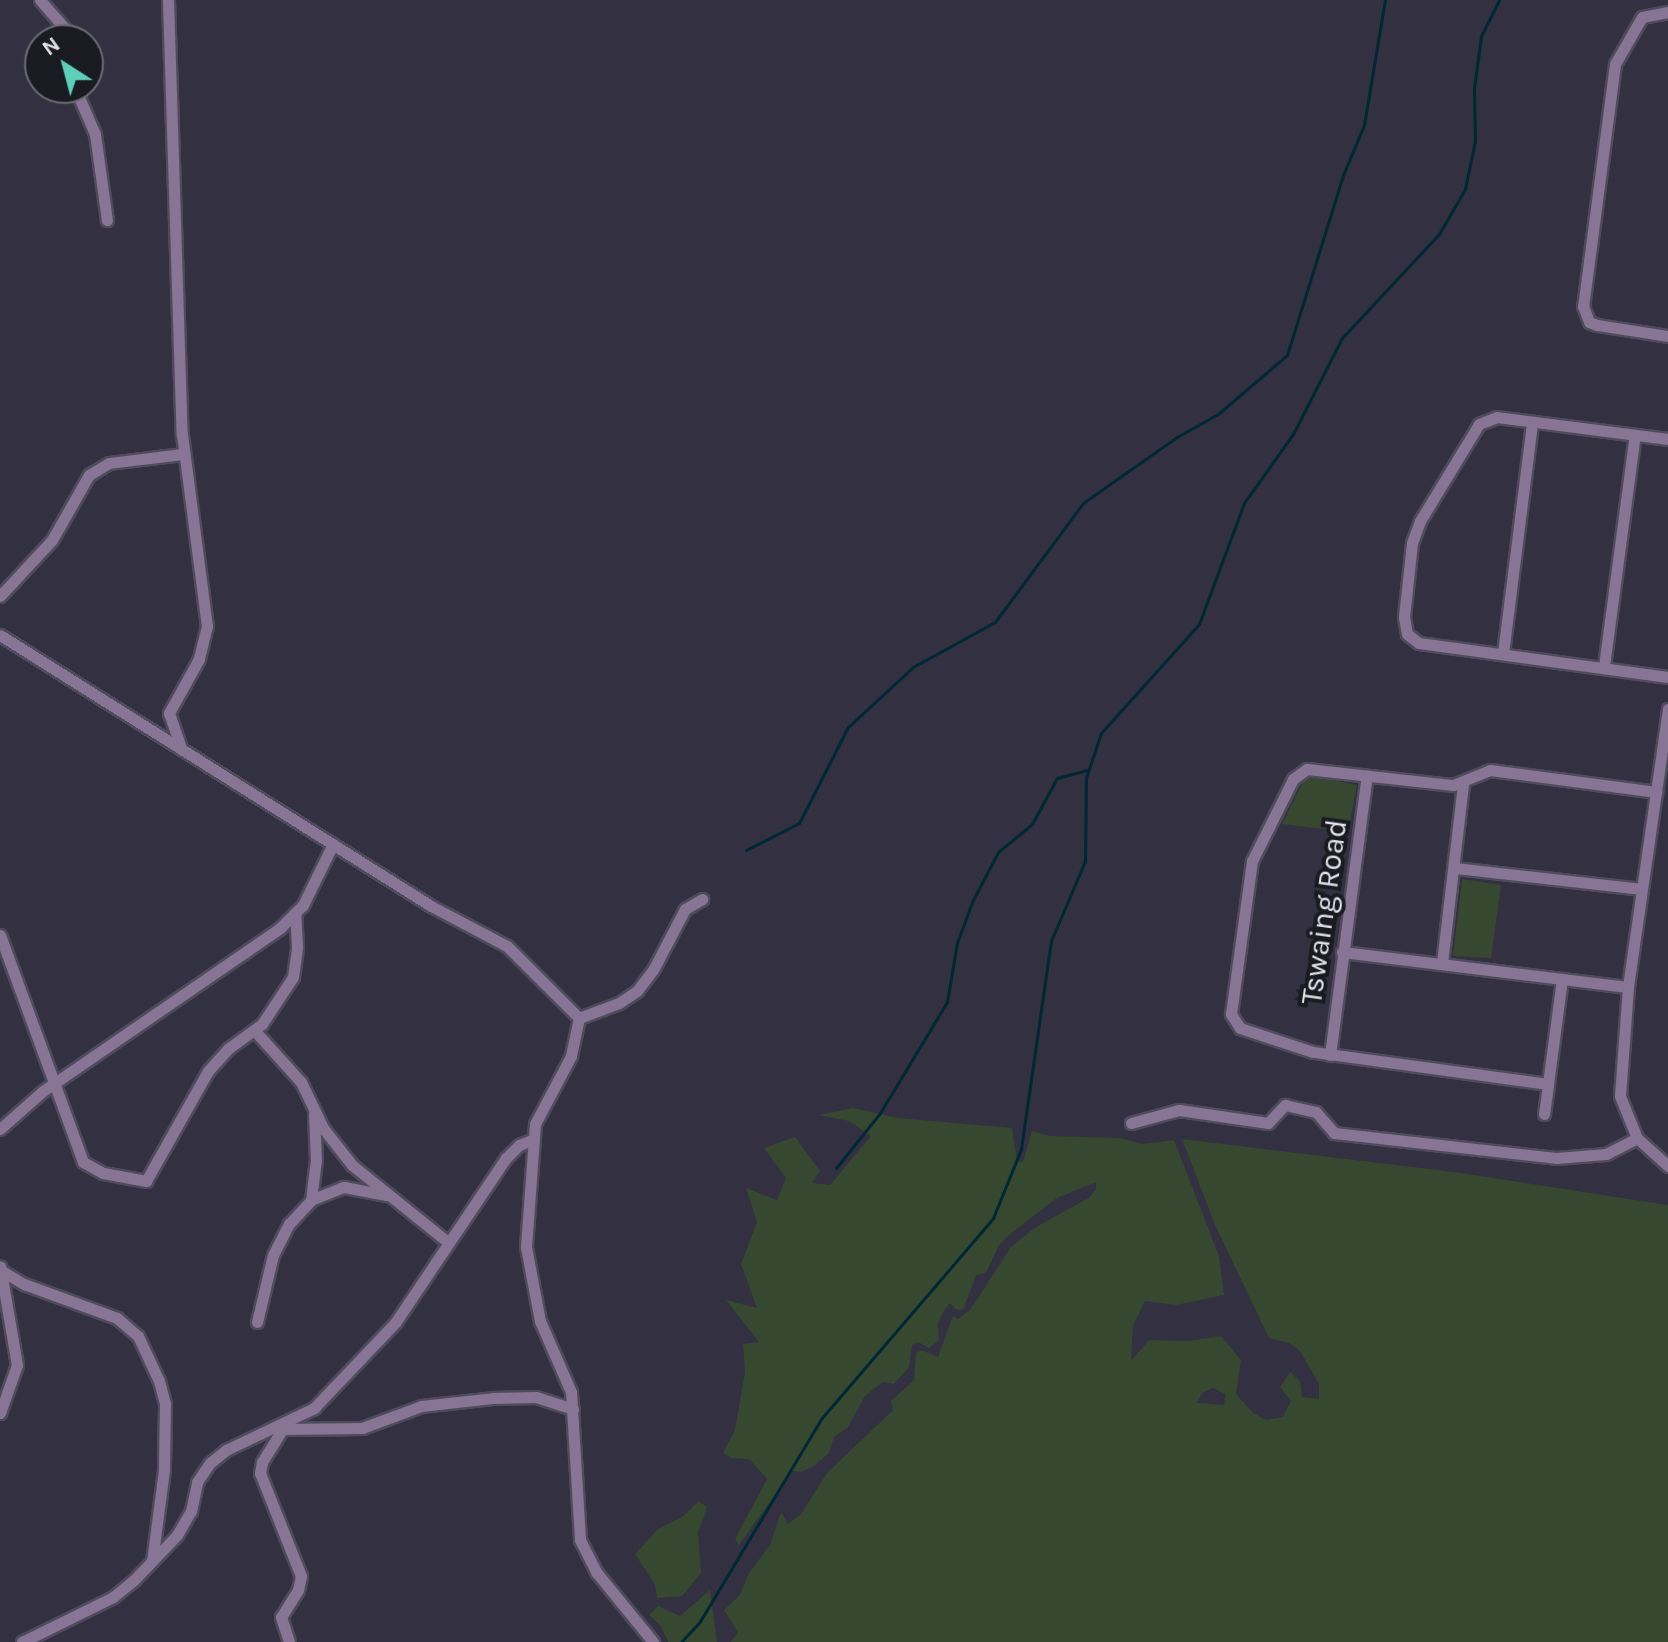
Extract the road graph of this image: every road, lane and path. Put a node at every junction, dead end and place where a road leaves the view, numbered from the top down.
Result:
1 (40, 0) edge
2 (168, 0) edge
3 (1668, 12) edge
4 (61, 24) edge
5 (82, 104) edge
6 (107, 220) dead end
7 (1668, 336) edge
8 (1532, 422) junction
9 (1635, 435) junction
10 (1668, 439) edge
11 (183, 454) junction
12 (0, 596) edge
13 (0, 635) edge
14 (1503, 653) junction
15 (1604, 666) junction
16 (1668, 677) edge
17 (1668, 709) edge
18 (1667, 726) edge
19 (182, 750) junction
20 (1367, 775) junction
21 (1463, 783) junction
22 (1657, 792) junction
23 (333, 844) junction
24 (1455, 868) junction
25 (1641, 889) junction
26 (702, 899) dead end
27 (295, 914) junction
28 (0, 935) edge
29 (1342, 952) junction
30 (1442, 963) junction
31 (1562, 979) junction
32 (1628, 987) junction
33 (579, 1018) junction
34 (254, 1030) junction
35 (1330, 1055) junction
36 (54, 1083) junction
37 (1548, 1084) junction
38 (314, 1109) junction
39 (1544, 1114) dead end
40 (1131, 1123) dead end
41 (0, 1129) edge
42 (1637, 1138) junction
43 (532, 1140) junction
44 (1668, 1166) edge
45 (386, 1195) junction
46 (311, 1200) junction
47 (449, 1243) junction
48 (1, 1268) edge
49 (257, 1322) dead end
50 (573, 1409) junction
51 (0, 1413) edge
52 (284, 1426) junction
53 (152, 1561) junction
54 (22, 1642) edge
55 (289, 1642) edge
56 (653, 1642) edge

1 - 4 street
2 - 11 street
3 - 7 street
5 - 6 street
8 - 9 street
8 - 14 street
8 - 14 street
9 - 10 street
9 - 15 street
11 - 12 street
11 - 19 street
13 - 19 street
14 - 15 street
15 - 16 street
17 - 18 street
18 - 22 street
19 - 23 street
20 - 21 street
20 - 29 street, Tswaing Road
20 - 35 street
21 - 22 street
21 - 24 street
22 - 25 street
23 - 27 street
23 - 33 street
24 - 25 street
24 - 30 street
25 - 32 street
26 - 33 street
27 - 34 street
27 - 36 street
28 - 36 street
29 - 30 street
29 - 35 street, Tswaing Road
30 - 31 street
31 - 32 street
31 - 37 street
32 - 42 street
33 - 43 street
34 - 36 street
34 - 38 street
35 - 37 street
36 - 41 street
37 - 39 street
38 - 45 street
38 - 46 street
40 - 42 street
42 - 44 street
43 - 47 street
43 - 50 street
45 - 46 street
45 - 47 street
46 - 49 street
47 - 52 street
48 - 51 street
48 - 53 street
50 - 52 street
50 - 56 street
52 - 53 street
52 - 55 street
53 - 54 street

